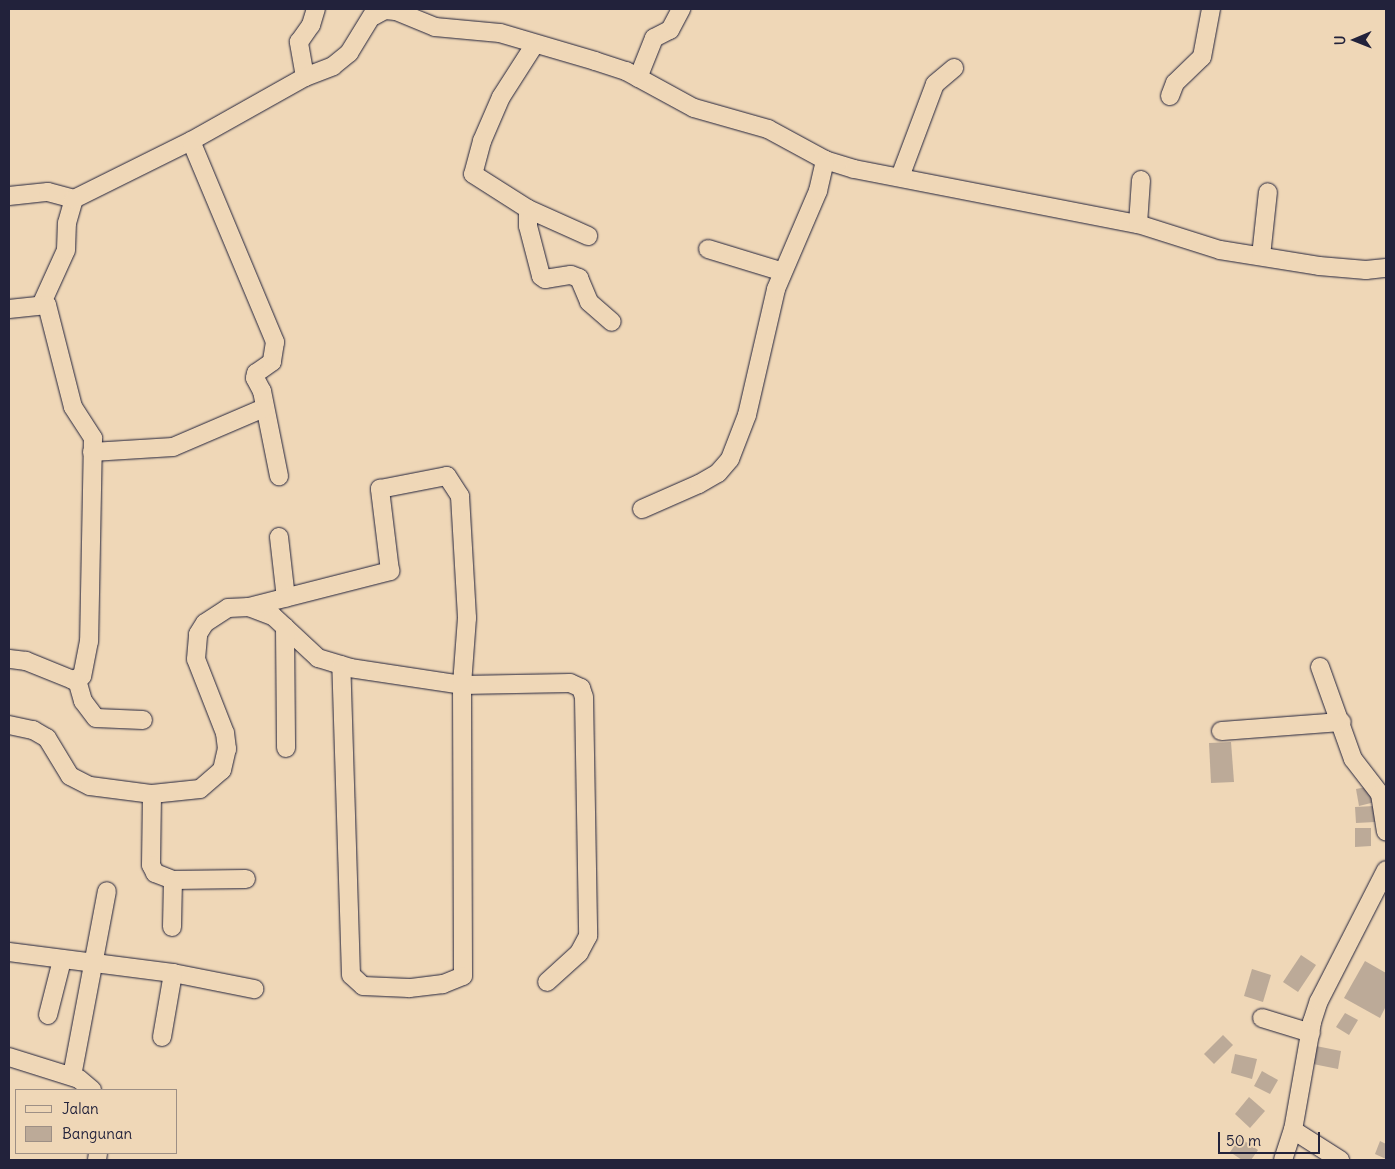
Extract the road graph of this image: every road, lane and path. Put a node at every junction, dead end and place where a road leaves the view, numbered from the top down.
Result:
1 (316, 9) edge
2 (681, 9) edge
3 (1211, 9) edge
4 (375, 12) edge
5 (535, 44) junction
6 (954, 68) dead end
7 (305, 77) junction
8 (638, 78) junction
9 (1170, 96) dead end
10 (192, 141) junction
11 (825, 160) junction
12 (900, 176) junction
13 (1141, 180) dead end
14 (1268, 192) dead end
15 (9, 196) edge
16 (74, 199) junction
17 (528, 210) junction
18 (1138, 224) junction
19 (588, 236) dead end
20 (708, 249) dead end
21 (1261, 256) junction
22 (1386, 268) edge
23 (783, 272) junction
24 (42, 303) junction
25 (9, 309) edge
26 (612, 322) dead end
27 (264, 408) junction
28 (92, 452) junction
29 (279, 476) dead end
30 (642, 509) dead end
31 (279, 537) dead end
32 (286, 598) junction
33 (249, 607) junction
34 (285, 628) junction
35 (9, 659) edge
36 (341, 665) junction
37 (1320, 667) dead end
38 (77, 680) junction
39 (462, 685) junction
40 (143, 720) dead end
41 (1342, 722) junction
42 (9, 725) edge
43 (1221, 731) dead end
44 (286, 748) dead end
45 (152, 794) junction
46 (1386, 832) edge
47 (1386, 870) edge
48 (246, 879) dead end
49 (173, 880) junction
50 (107, 891) dead end
51 (172, 928) dead end
52 (9, 952) edge
53 (62, 960) junction
54 (93, 964) junction
55 (173, 973) junction
56 (547, 982) dead end
57 (254, 988) dead end
58 (48, 1015) dead end
59 (1262, 1018) dead end
60 (1310, 1033) junction
61 (162, 1037) dead end
62 (9, 1057) edge
63 (72, 1076) junction
64 (91, 1089) edge
65 (1293, 1130) junction
66 (1283, 1160) edge
67 (1340, 1160) edge

1 - 7 street
2 - 8 street
3 - 9 street
4 - 5 street
4 - 7 street
5 - 8 street
5 - 17 street
6 - 12 street
7 - 10 street
8 - 11 street
10 - 16 street
10 - 27 street
11 - 12 street
11 - 23 street
12 - 18 street
13 - 18 street
14 - 21 street
15 - 16 street
16 - 24 street
17 - 19 street
17 - 26 street
18 - 21 street
20 - 23 street
21 - 22 street
23 - 30 street
24 - 25 street
24 - 28 street
27 - 28 street
27 - 29 street
28 - 38 street
31 - 32 street
32 - 33 street
32 - 39 street
33 - 34 street
33 - 45 street
34 - 36 street
34 - 44 street
35 - 38 street
36 - 39 street
36 - 39 street
37 - 41 street
38 - 40 street
39 - 56 street
41 - 43 street
41 - 46 street
42 - 45 street
45 - 49 street
47 - 60 street
48 - 49 street
49 - 51 street
50 - 54 street
52 - 53 street
53 - 54 street
53 - 58 street
54 - 55 street
54 - 63 street
55 - 57 street
55 - 61 street
59 - 60 street
60 - 65 street
62 - 63 street
63 - 64 street
65 - 66 street
65 - 67 street

